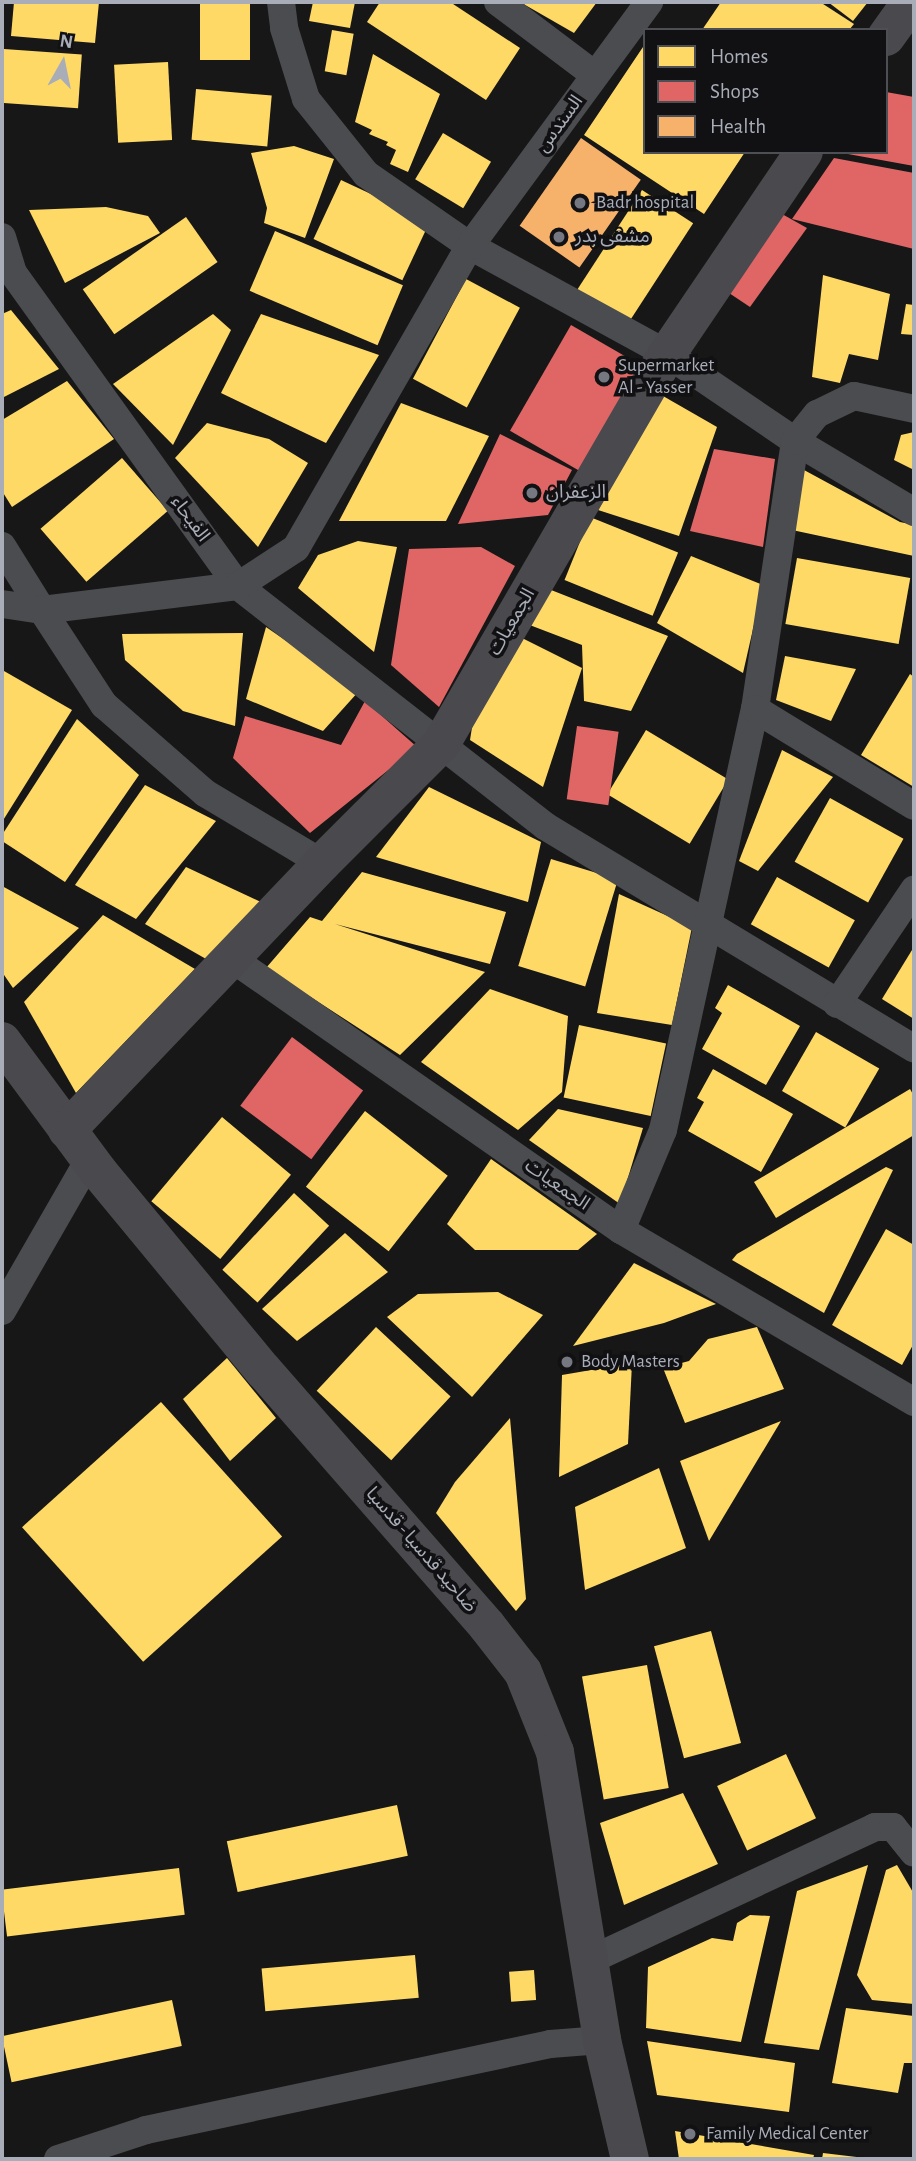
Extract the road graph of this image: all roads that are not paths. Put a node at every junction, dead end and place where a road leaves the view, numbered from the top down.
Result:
1 (281, 2) edge
2 (498, 2) edge
3 (649, 2) edge
4 (912, 2) edge
5 (888, 34) edge
6 (595, 75) junction
7 (803, 154) edge
8 (2, 237) edge
9 (470, 246) junction
10 (7, 275) edge
11 (667, 354) junction
12 (914, 409) edge
13 (795, 441) junction
14 (914, 512) edge
15 (2, 546) edge
16 (238, 586) junction
17 (2, 604) edge
18 (42, 610) junction
19 (755, 709) junction
20 (442, 744) junction
21 (914, 806) edge
22 (322, 863) junction
23 (914, 890) edge
24 (708, 924) junction
25 (231, 958) junction
26 (837, 1004) junction
27 (2, 1041) edge
28 (914, 1049) edge
29 (78, 1145) junction
30 (621, 1230) junction
31 (2, 1311) edge
32 (914, 1402) edge
33 (914, 1853) edge
34 (588, 1961) junction
35 (602, 2040) junction
36 (58, 2159) edge
37 (630, 2159) edge

1 - 9 street
2 - 6 street
3 - 6 street, السندس
4 - 5 main road
6 - 9 street, السندس
7 - 11 main road
8 - 10 street, الفيحاء
9 - 11 street
9 - 16 street, السندس
10 - 16 street, الفيحاء
11 - 13 street
11 - 20 main road, الجمعيات
12 - 13 street
13 - 14 street
13 - 19 street
15 - 18 street
16 - 18 street
16 - 20 street, الفيحاء
17 - 18 street
18 - 22 street
19 - 21 street
19 - 24 street
20 - 22 main road, الجمعيات
20 - 24 street
22 - 25 main road, الجمعيات
23 - 26 street
24 - 26 street
24 - 30 street
25 - 29 main road, الجمعيات
25 - 30 street, الجمعيات
26 - 28 street
27 - 29 main road, ضاحيد قدسيا - قدسيا
29 - 31 street
29 - 34 main road, ضاحيد قدسيا - قدسيا
30 - 32 street, الجمعيات
33 - 34 street
34 - 35 main road, ضاحيد قدسيا - قدسيا
35 - 36 street
35 - 37 main road, ضاحيد قدسيا - قدسيا

